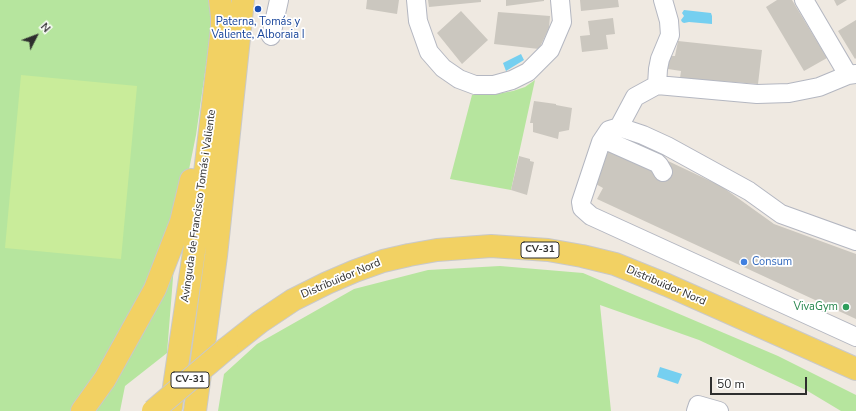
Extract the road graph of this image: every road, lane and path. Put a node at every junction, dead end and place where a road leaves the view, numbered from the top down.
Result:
1 (220, 0) edge
2 (244, 0) edge
3 (279, 0) edge
4 (416, 0) edge
5 (560, 0) edge
6 (663, 0) edge
7 (804, 0) edge
8 (271, 36) dead end
9 (218, 62) junction
10 (852, 75) edge
11 (657, 85) junction
12 (619, 127) junction
13 (603, 139) junction
14 (663, 172) dead end
15 (856, 241) edge
16 (856, 337) edge
17 (856, 369) edge
18 (698, 408) edge
19 (82, 411) edge
20 (153, 411) edge
21 (170, 411) edge
22 (195, 411) edge
23 (719, 411) edge

1 - 9 main road, Avinguda de Francisco Tomás i Valiente
2 - 22 main road, Avinguda de Francisco Tomás i Valiente
3 - 8 street
4 - 5 street
6 - 11 street
7 - 10 street
9 - 19 main road
9 - 21 main road, Avinguda de Francisco Tomás i Valiente
10 - 11 street
11 - 12 street
12 - 13 street
12 - 15 street
13 - 14 street
13 - 16 street
17 - 20 main road, Distribuïdor Nord / CV-31, bridge
18 - 23 street

